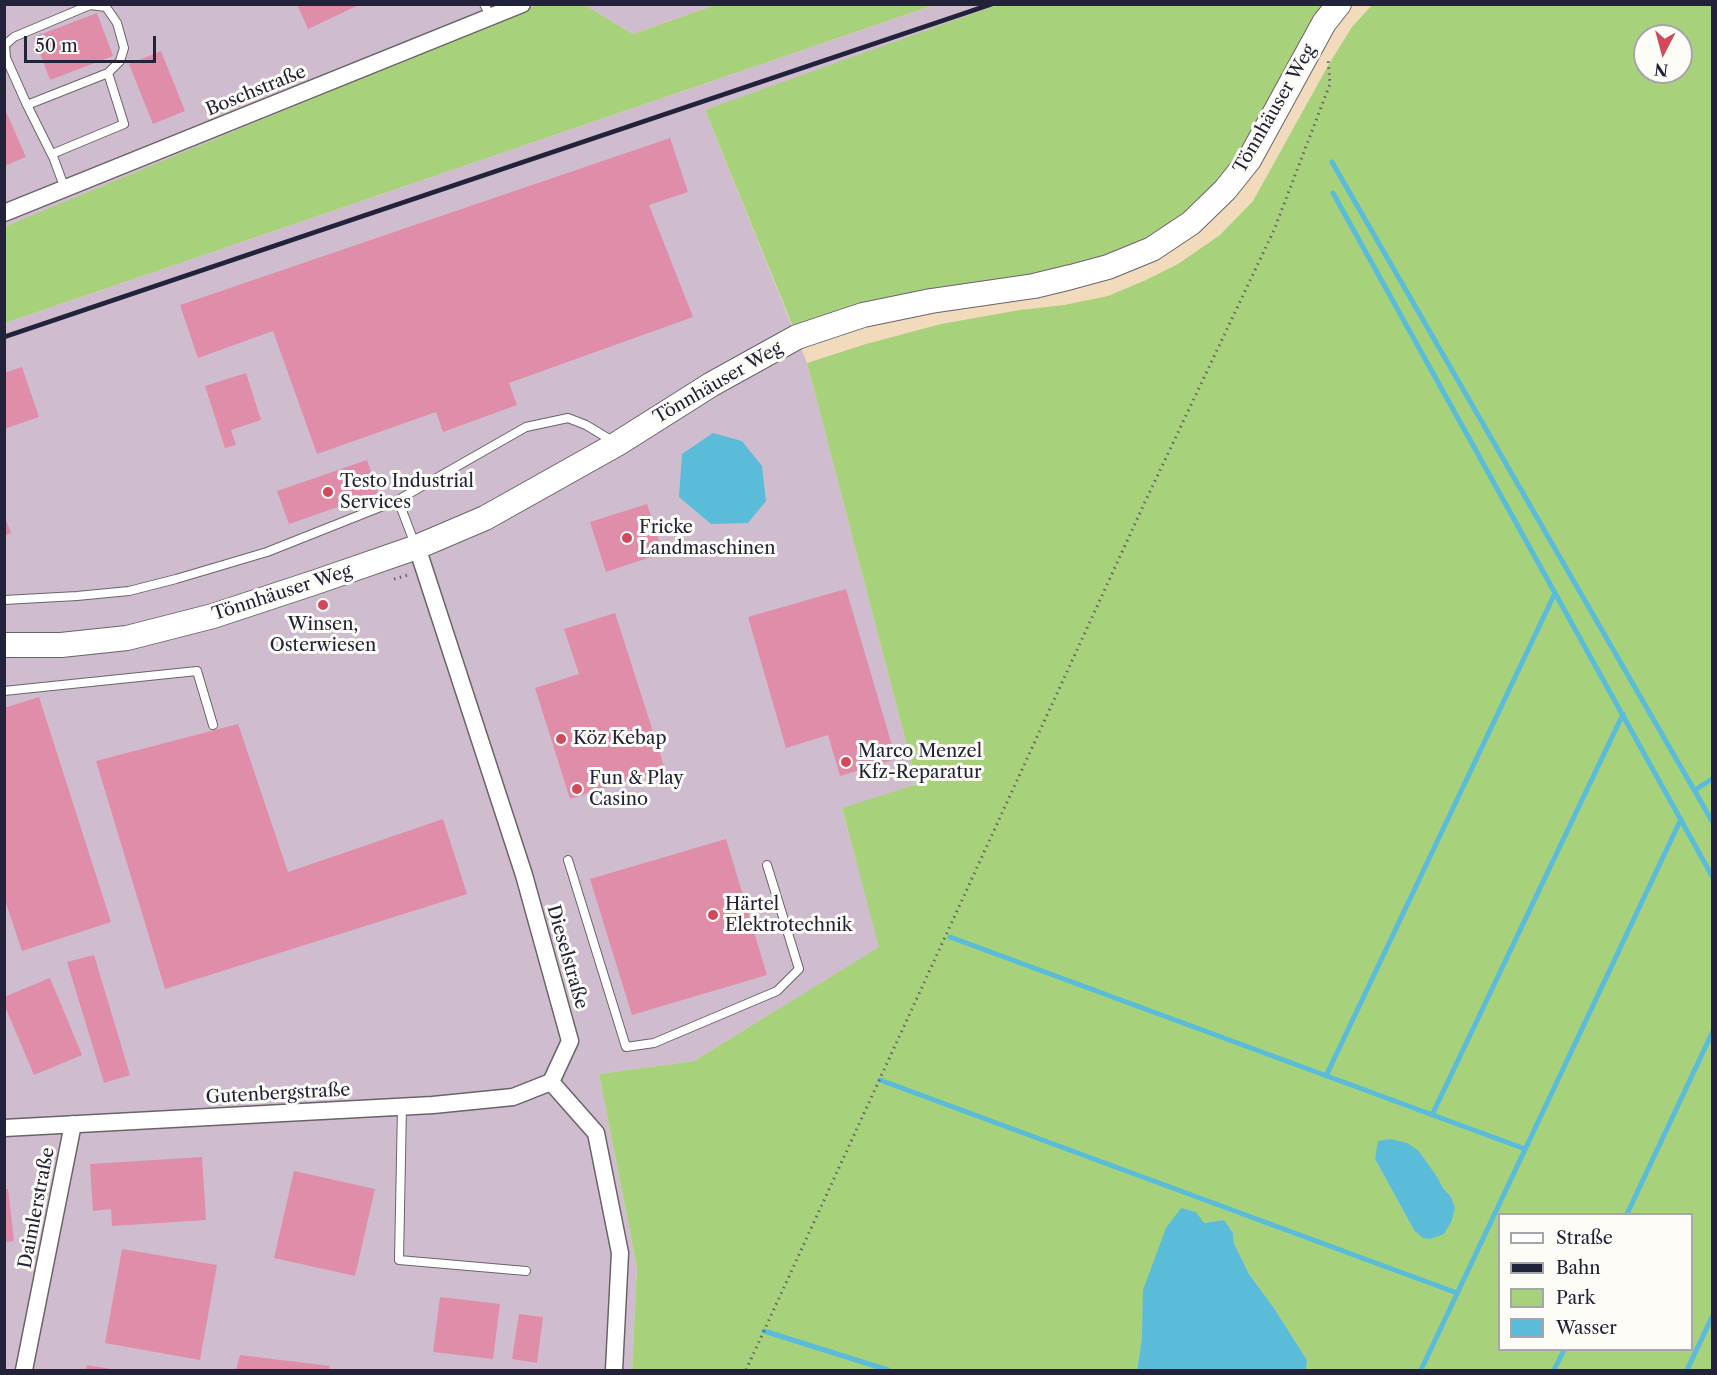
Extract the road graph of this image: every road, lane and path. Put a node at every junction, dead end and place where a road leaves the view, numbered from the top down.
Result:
1 (522, 4) edge
2 (1339, 4) edge
3 (488, 11) edge
4 (108, 73) junction
5 (1330, 84) dead end
6 (27, 105) junction
7 (52, 154) junction
8 (65, 189) junction
9 (4, 213) edge
10 (617, 444) junction
11 (398, 500) junction
12 (417, 547) junction
13 (425, 571) junction
14 (394, 579) dead end
15 (4, 600) edge
16 (4, 645) edge
17 (4, 691) edge
18 (213, 725) dead end
19 (568, 860) dead end
20 (767, 865) dead end
21 (551, 1082) junction
22 (402, 1107) junction
23 (73, 1125) junction
24 (4, 1128) edge
25 (526, 1271) dead end
26 (24, 1371) edge
27 (615, 1371) edge
28 (746, 1371) edge

1 - 3 street, Boschstraße
2 - 10 main road, Tönnhäuser Weg
3 - 8 street, Boschstraße
4 - 6 lane
4 - 6 lane
4 - 7 lane
5 - 28 path
6 - 7 lane
7 - 8 lane
8 - 9 street, Boschstraße
10 - 11 lane
10 - 12 main road, Tönnhäuser Weg
11 - 12 lane
11 - 15 lane
12 - 13 street, Dieselstraße
12 - 16 main road, Tönnhäuser Weg
13 - 14 path
13 - 21 street, Dieselstraße
17 - 18 lane
19 - 20 lane
21 - 22 street, Gutenbergstraße
21 - 27 street
22 - 23 street, Gutenbergstraße
22 - 25 lane
23 - 24 street, Gutenbergstraße
23 - 26 street, Daimlerstraße

